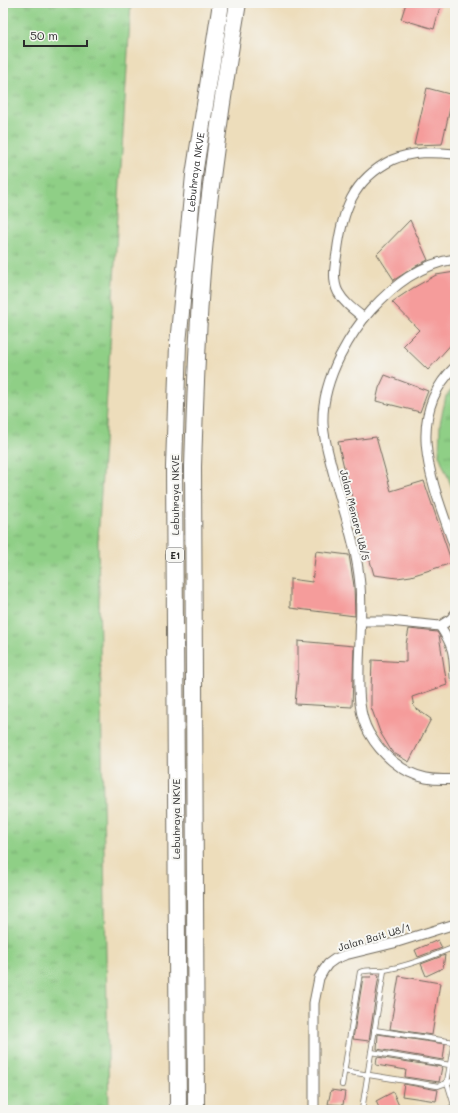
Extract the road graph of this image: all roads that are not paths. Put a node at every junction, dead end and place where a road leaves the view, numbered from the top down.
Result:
1 (221, 3) edge
2 (238, 3) edge
3 (455, 154) edge
4 (455, 259) edge
5 (364, 318) junction
6 (455, 367) edge
7 (455, 548) edge
8 (455, 614) edge
9 (360, 620) junction
10 (440, 626) junction
11 (455, 677) edge
12 (455, 779) edge
13 (455, 924) edge
14 (455, 947) edge
15 (384, 970) junction
16 (374, 1030) junction
17 (371, 1052) junction
18 (450, 1065) junction
19 (344, 1071) junction
20 (367, 1075) junction
21 (455, 1080) edge
22 (447, 1082) junction
23 (342, 1085) dead end
24 (455, 1108) edge
25 (178, 1110) edge
26 (196, 1110) edge
27 (314, 1110) edge
28 (362, 1110) edge
29 (452, 1110) edge

1 - 25 highway, Lebuhraya NKVE / E1
2 - 26 highway, Lebuhraya NKVE / E1
3 - 5 street
4 - 5 street, Jalan Menara U8/5
5 - 9 street, Jalan Menara U8/5
6 - 7 street
8 - 10 street
9 - 10 street
9 - 12 street, Jalan Menara U8/5
10 - 11 street
13 - 27 street, Jalan Bait U8/1
14 - 15 lane
15 - 16 lane
15 - 19 lane
16 - 17 lane
16 - 18 lane
17 - 18 lane
17 - 20 lane
18 - 22 lane
19 - 20 lane
19 - 23 lane
20 - 22 lane
20 - 28 lane
21 - 22 lane
22 - 24 lane
24 - 29 street

